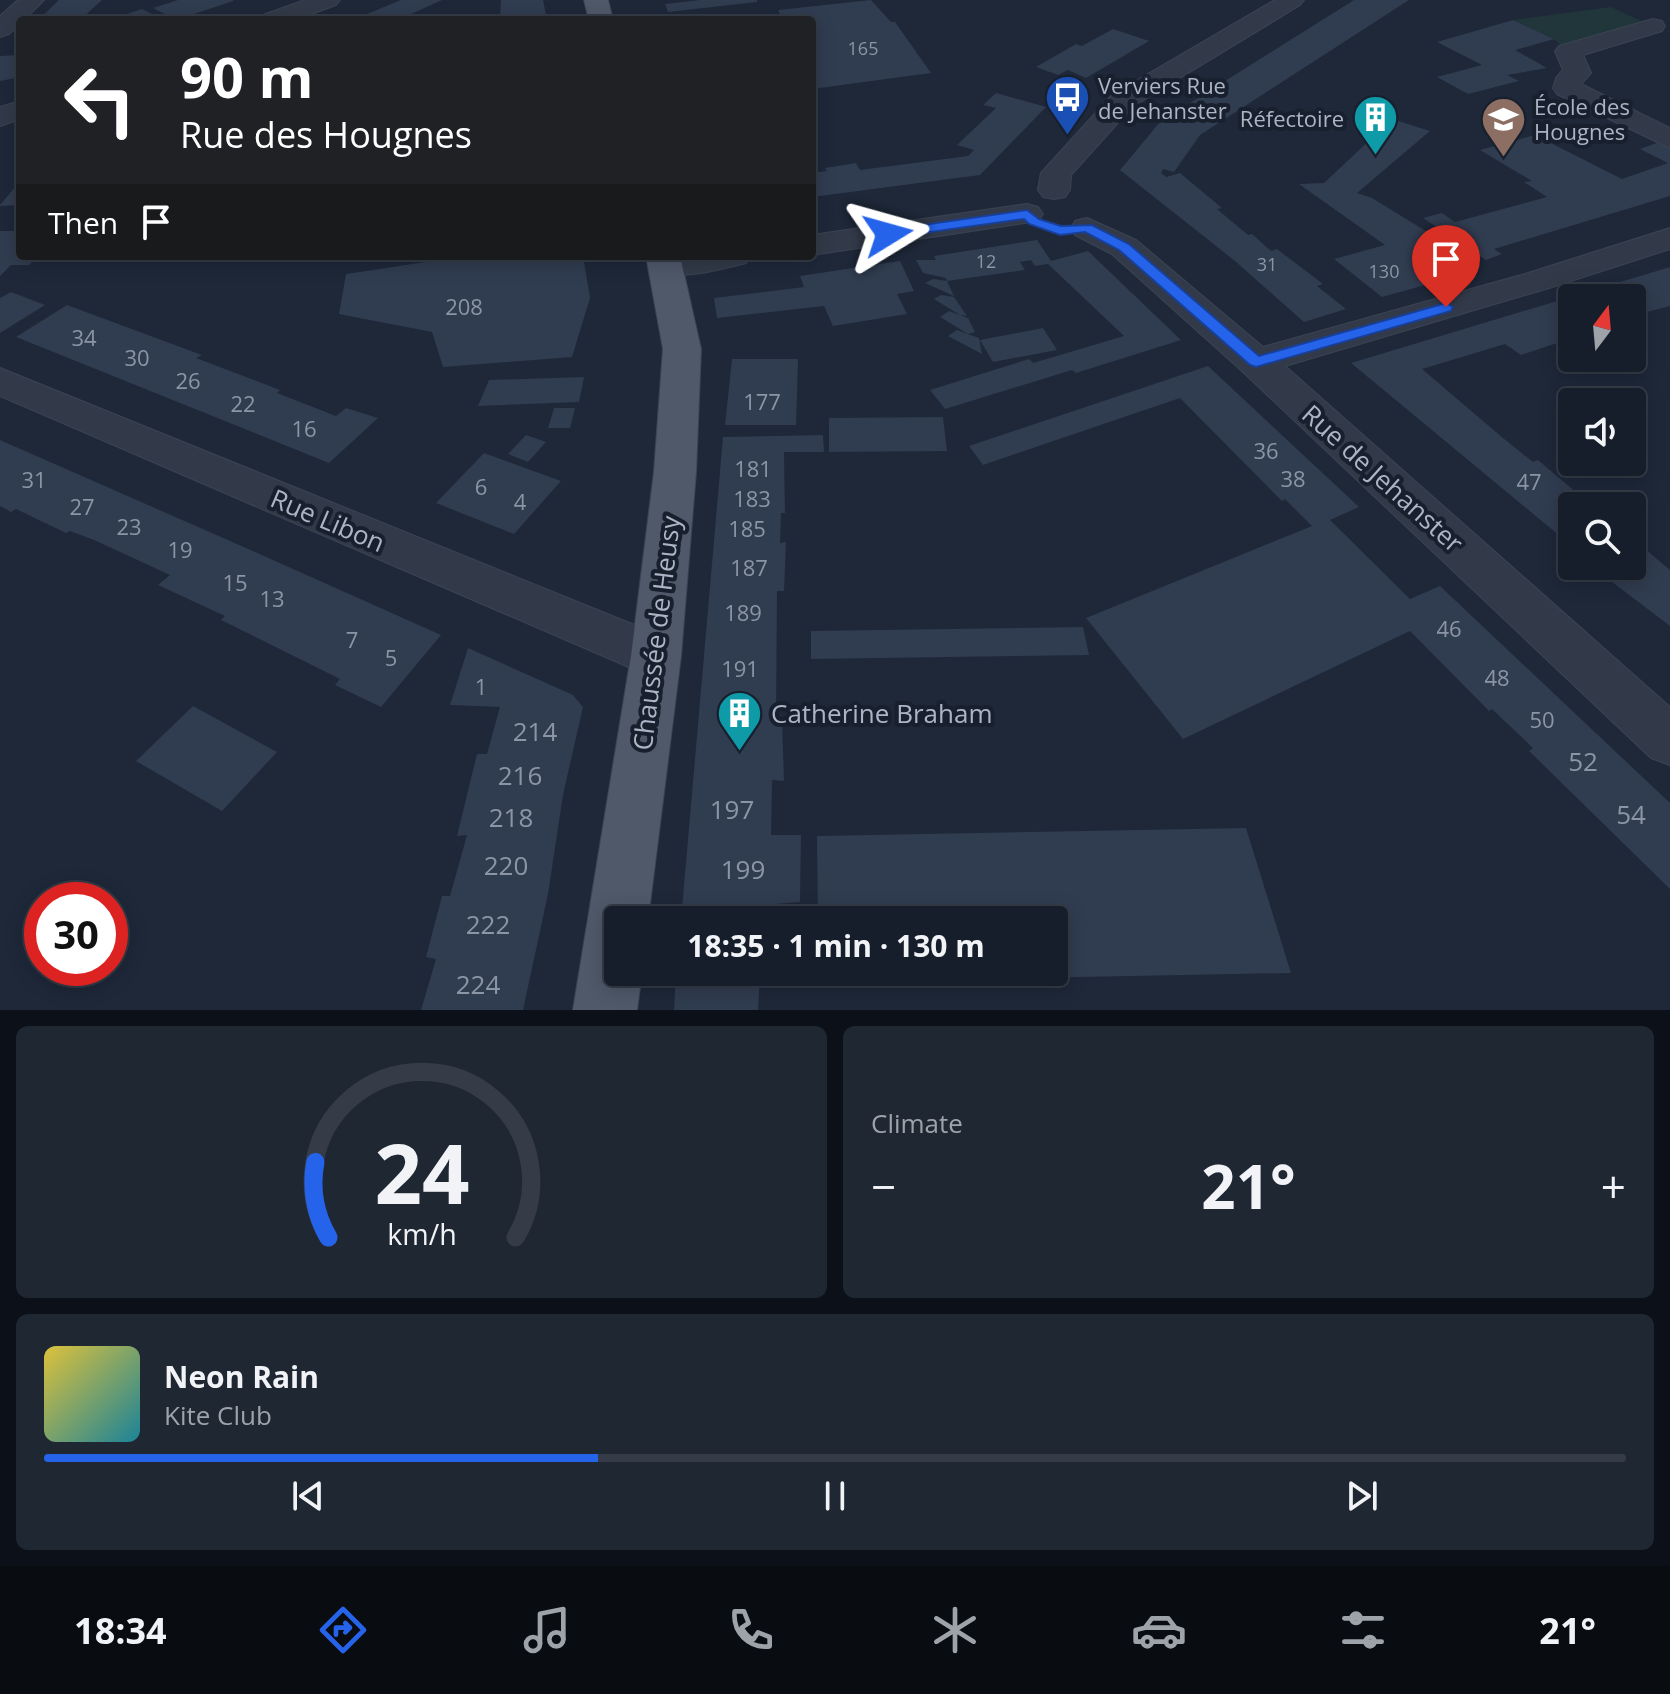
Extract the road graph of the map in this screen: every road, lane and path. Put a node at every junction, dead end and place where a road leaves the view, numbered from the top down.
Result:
1 (32, 0) edge
2 (328, 0) edge
3 (1292, 0) edge
4 (283, 16) edge
5 (1653, 26) dead end
6 (0, 29) edge
7 (1670, 139) edge
8 (1055, 181) junction
9 (1027, 214) junction
10 (1087, 228) junction
11 (1670, 238) edge
12 (816, 244) edge
13 (664, 261) edge
14 (1256, 362) junction
15 (0, 381) edge
16 (656, 656) junction
17 (1670, 741) edge
18 (605, 1010) edge

1 - 6 street
2 - 4 street
3 - 8 street
5 - 7 street
8 - 9 street
8 - 10 street
9 - 10 street, Rue de Jehanster
9 - 12 street
10 - 14 street, Rue de Jehanster
11 - 14 street
13 - 16 main road, Chaussée de Heusy
14 - 17 street, Rue de Jehanster
15 - 16 street, Rue Libon
16 - 18 main road, Chaussée de Heusy

